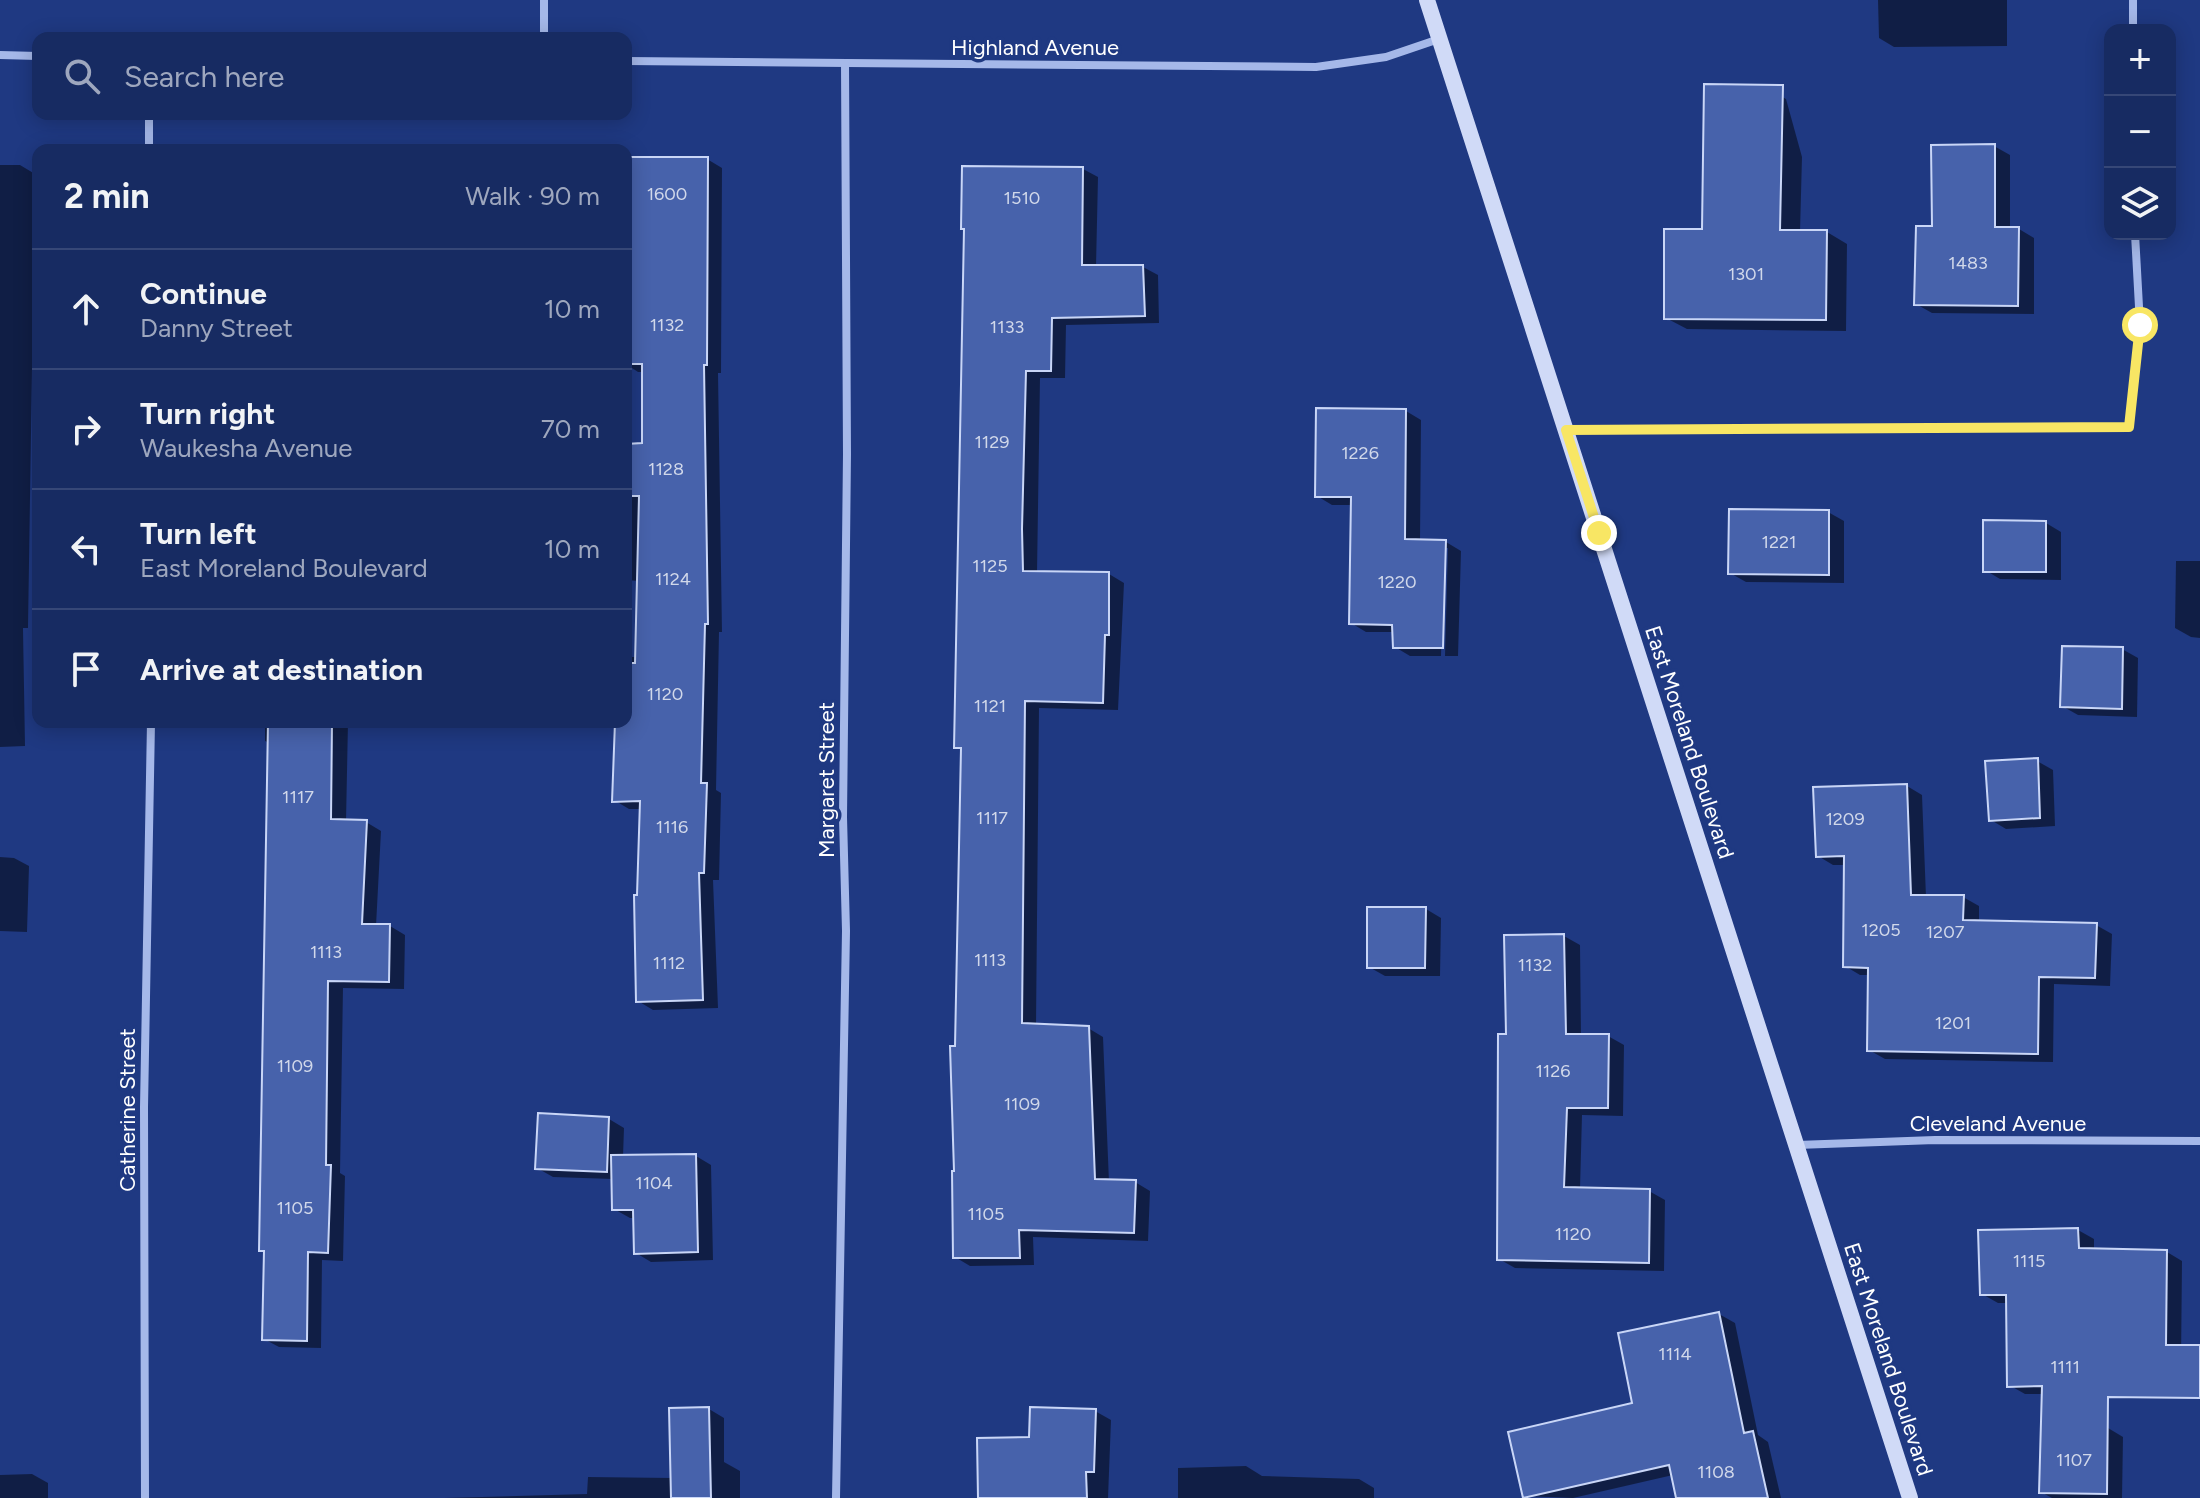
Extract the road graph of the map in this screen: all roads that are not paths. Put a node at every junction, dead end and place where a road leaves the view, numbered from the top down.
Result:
1 (544, 0) edge
2 (1427, 0) edge
3 (2133, 0) edge
4 (2133, 24) edge
5 (544, 32) edge
6 (1440, 39) junction
7 (0, 55) edge
8 (32, 56) edge
9 (632, 61) edge
10 (845, 63) junction
11 (149, 120) edge
12 (149, 144) edge
13 (2135, 240) edge
14 (1566, 430) junction
15 (151, 728) edge
16 (2200, 1141) edge
17 (1797, 1145) junction
18 (145, 1498) edge
19 (836, 1498) edge
20 (1910, 1498) edge

1 - 5 street
2 - 6 main road, East Moreland Boulevard
3 - 4 street
6 - 10 street, Highland Avenue
6 - 14 main road, East Moreland Boulevard
7 - 8 street
9 - 10 street, Highland Avenue
10 - 19 street, Margaret Street
11 - 12 street
13 - 14 street
14 - 17 main road, East Moreland Boulevard
15 - 18 street, Catherine Street
16 - 17 street, Cleveland Avenue
17 - 20 main road, East Moreland Boulevard

